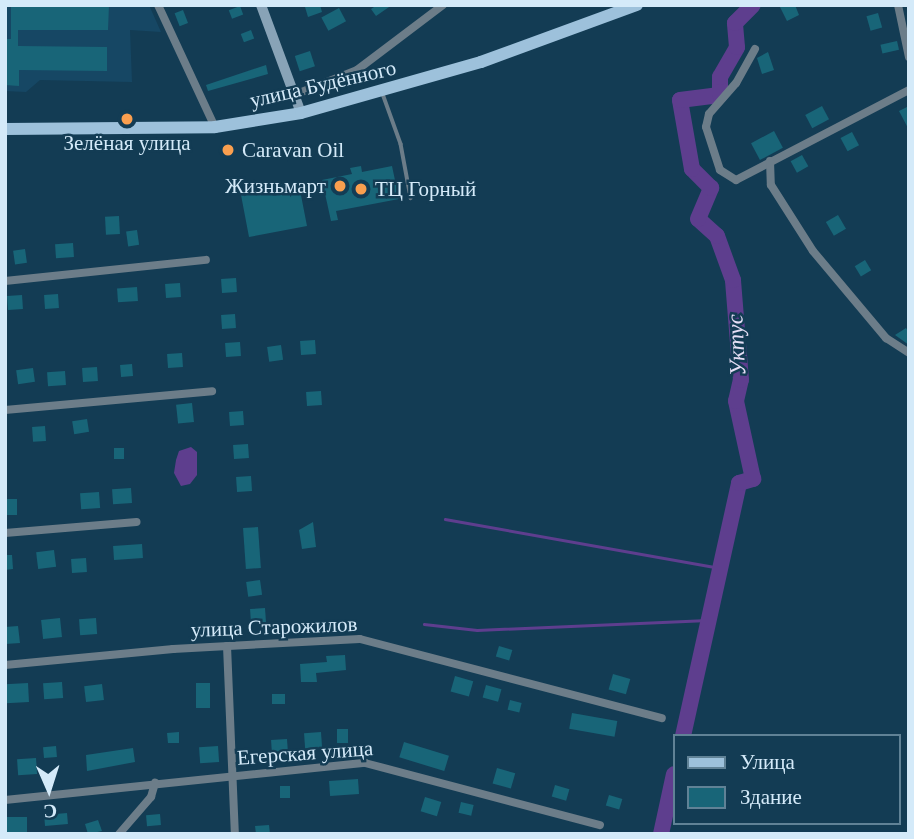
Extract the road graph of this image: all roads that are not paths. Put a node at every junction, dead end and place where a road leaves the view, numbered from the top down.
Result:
1 (158, 5) edge
2 (261, 5) edge
3 (443, 5) edge
4 (637, 5) edge
5 (898, 5) edge
6 (755, 49) dead end
7 (909, 57) edge
8 (909, 90) edge
9 (383, 92) junction
10 (294, 95) junction
11 (301, 113) junction
12 (215, 127) junction
13 (5, 129) edge
14 (770, 161) junction
15 (411, 198) dead end
16 (206, 260) dead end
17 (5, 281) edge
18 (909, 353) edge
19 (212, 391) dead end
20 (5, 410) edge
21 (136, 522) dead end
22 (5, 533) edge
23 (227, 646) junction
24 (5, 666) edge
25 (662, 718) dead end
26 (232, 776) junction
27 (155, 783) junction
28 (5, 800) edge
29 (600, 825) dead end
30 (119, 834) edge
31 (235, 834) edge

1 - 12 street
2 - 10 street
3 - 10 street
4 - 9 main road, улица Будённого
5 - 7 street
6 - 14 street
8 - 14 street
9 - 11 main road, улица Будённого
9 - 15 lane
10 - 11 street
11 - 12 main road, улица Будённого
12 - 13 main road, улица Будённого
14 - 18 street
16 - 17 street
19 - 20 street
21 - 22 street
23 - 24 street, улица Старожилов
23 - 25 street, улица Старожилов
23 - 26 street
26 - 27 street, Егерская улица
26 - 29 street, Егерская улица
26 - 31 street
27 - 28 street, Егерская улица
27 - 30 street

